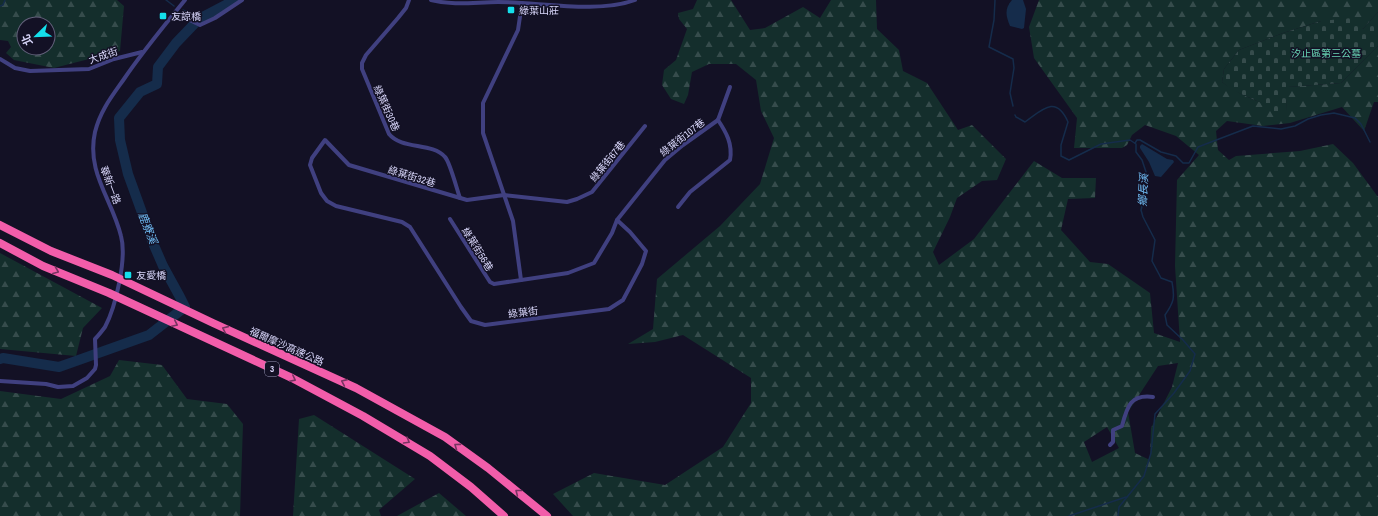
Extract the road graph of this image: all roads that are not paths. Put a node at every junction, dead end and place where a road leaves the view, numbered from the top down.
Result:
1 (185, 0) edge
2 (242, 0) edge
3 (409, 0) edge
4 (431, 0) edge
5 (635, 0) edge
6 (543, 2) edge
7 (522, 3) junction
8 (175, 13) junction
9 (142, 52) junction
10 (0, 59) edge
11 (730, 87) dead end
12 (718, 120) junction
13 (645, 126) dead end
14 (326, 140) joint
15 (504, 195) junction
16 (460, 198) junction
17 (678, 207) dead end
18 (450, 219) dead end
19 (617, 220) junction
20 (3, 226) edge
21 (0, 243) edge
22 (521, 280) junction
23 (0, 381) edge
24 (1153, 397) dead end
25 (1110, 446) dead end
26 (504, 516) edge
27 (547, 516) edge

1 - 8 street, 華新一路
2 - 8 street
3 - 16 street, 綠葉街30巷
4 - 7 street
5 - 6 street
6 - 7 street
7 - 15 street
8 - 9 street, 華新一路
9 - 10 street, 大成街
9 - 23 street, 華新一路
11 - 12 street
12 - 17 street, 綠葉街107巷
12 - 19 street, 綠葉街107巷
13 - 15 street, 綠葉街67巷
14 - 16 street, 綠葉街32巷
14 - 19 street, 綠葉街
15 - 16 street, 綠葉街32巷
15 - 22 street
18 - 22 street, 綠葉街56巷
19 - 22 street
27 -> 20 highway, 福爾摩沙高速公路 / 3
21 -> 26 highway, 3
24 - 25 street

